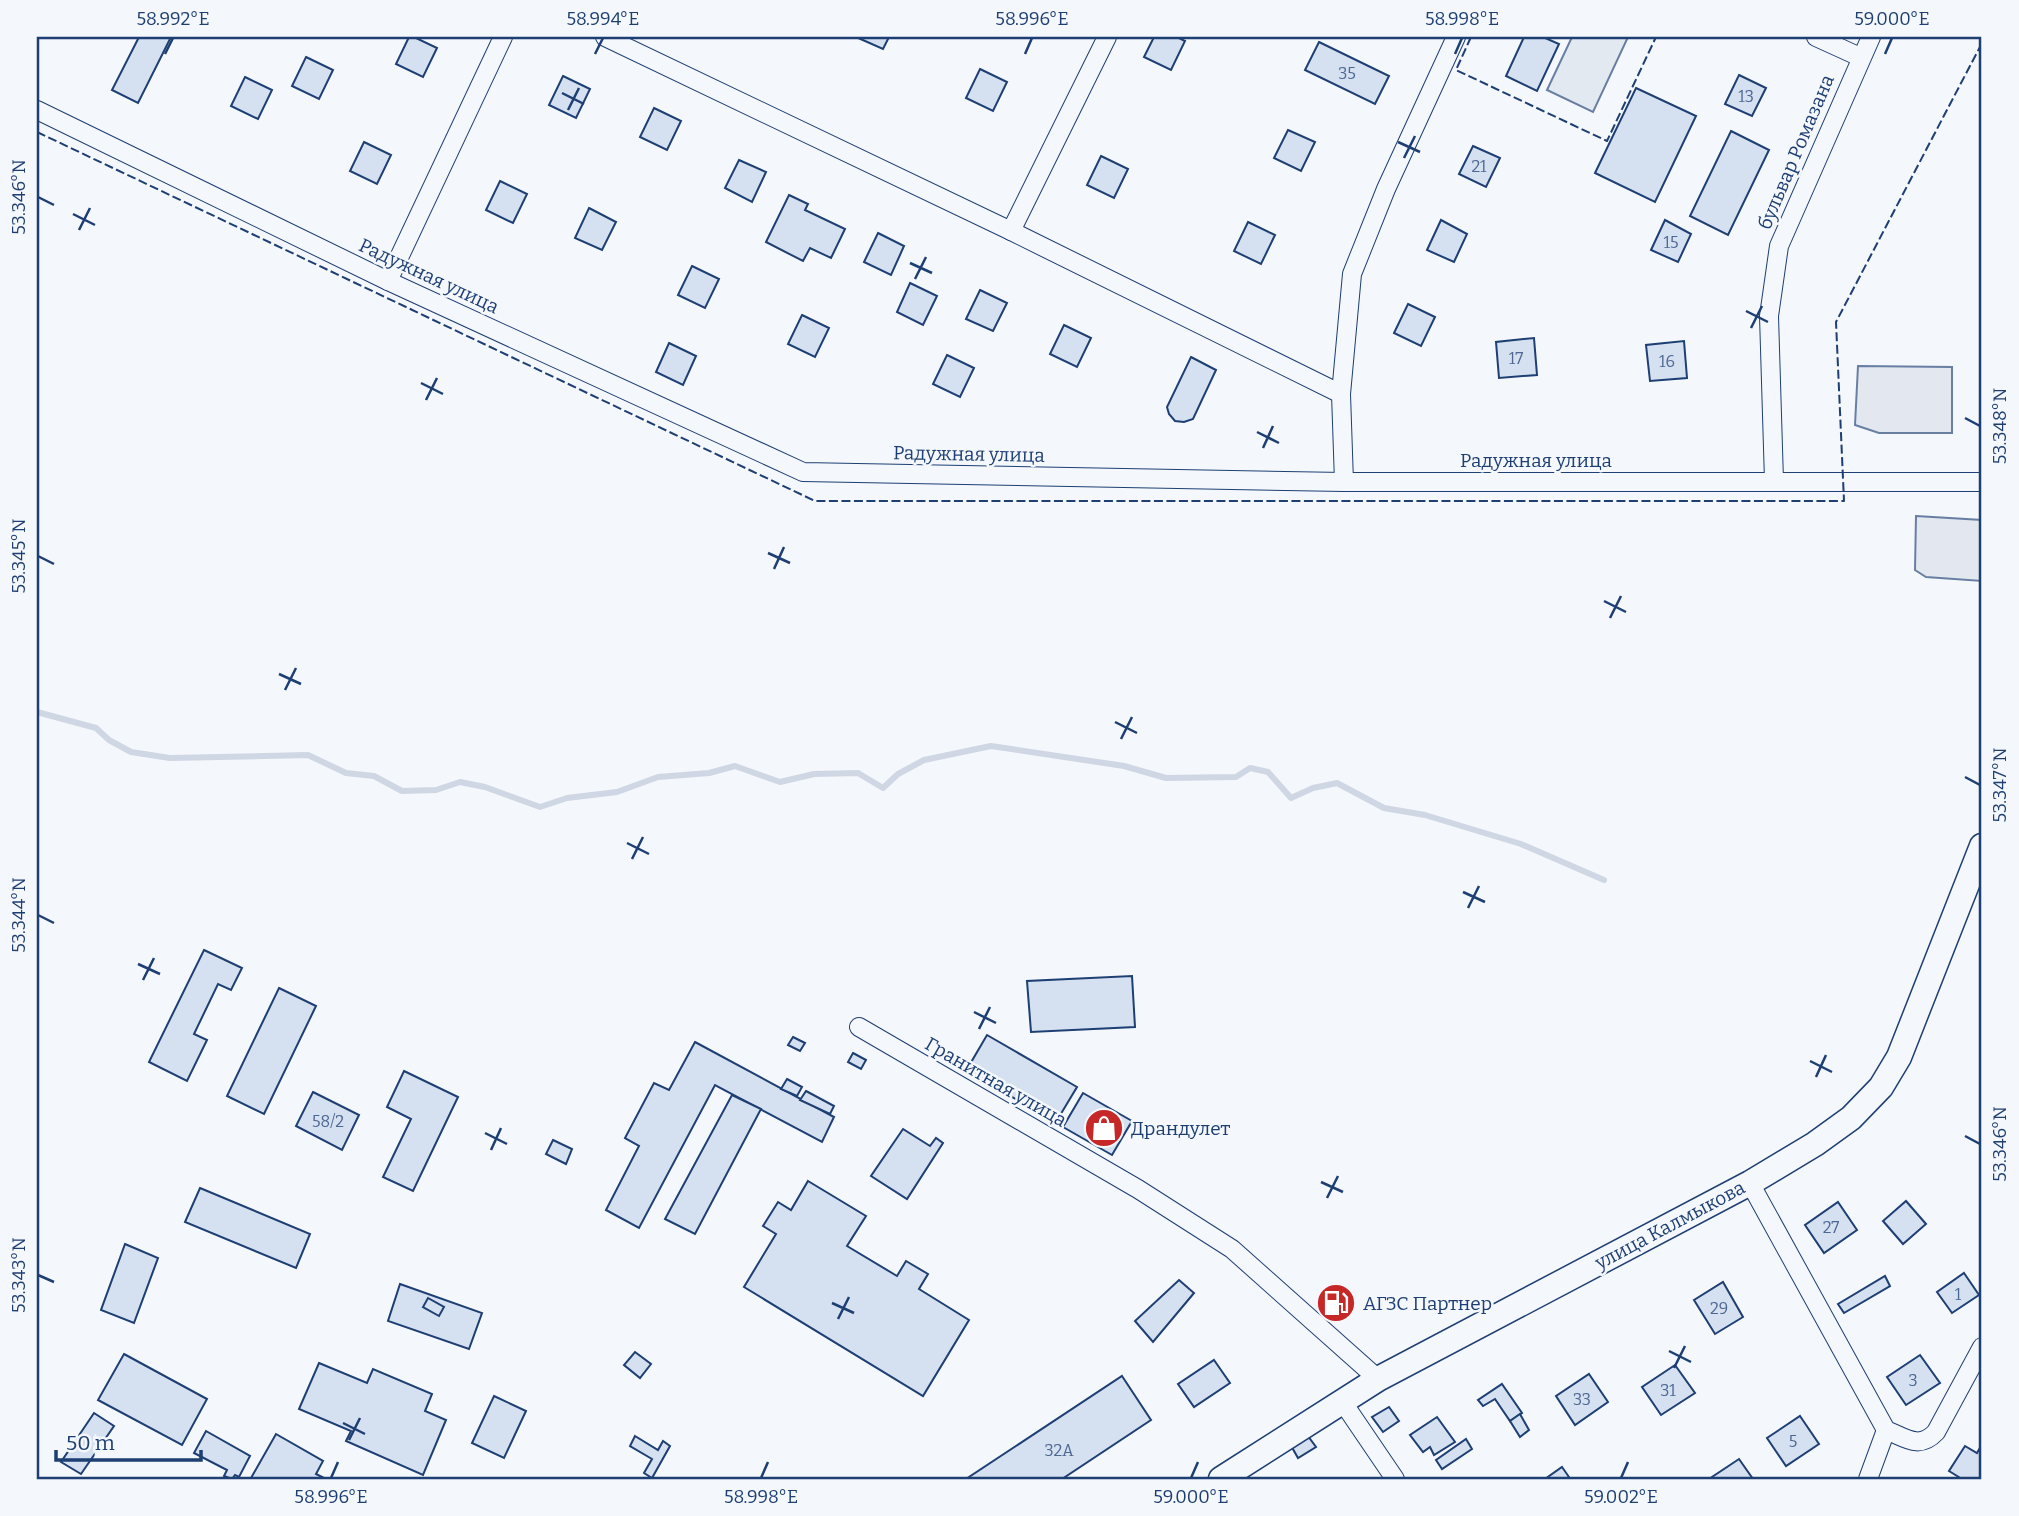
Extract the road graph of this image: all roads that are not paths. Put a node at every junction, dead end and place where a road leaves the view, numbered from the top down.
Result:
1 (503, 37) edge
2 (605, 37) edge
3 (1107, 37) edge
4 (1456, 37) edge
5 (1816, 37) edge
6 (1871, 37) edge
7 (1860, 57) junction
8 (37, 110) edge
9 (1011, 231) junction
10 (388, 281) junction
11 (1340, 394) junction
12 (1774, 481) junction
13 (1344, 482) junction
14 (1982, 482) edge
15 (1982, 846) edge
16 (859, 1027) dead end
17 (1750, 1183) junction
18 (1982, 1347) edge
19 (1378, 1379) junction
20 (1342, 1401) junction
21 (1886, 1430) junction
22 (1222, 1479) edge
23 (1395, 1479) edge
24 (1868, 1479) edge

1 - 10 street
2 - 9 street
3 - 9 street
4 - 11 street
5 - 7 street
6 - 7 street, бульвар Ромазана
7 - 12 street, бульвар Ромазана
8 - 10 street, Радужная улица
9 - 11 street
10 - 13 street, Радужная улица
11 - 13 street
12 - 13 street, Радужная улица
12 - 14 street, Радужная улица
15 - 17 main road, улица Калмыкова
16 - 19 street, Гранитная улица
17 - 19 main road, улица Калмыкова
17 - 21 street
18 - 21 street
19 - 20 main road, улица Калмыкова
20 - 22 main road, улица Калмыкова
20 - 23 street
21 - 24 street

